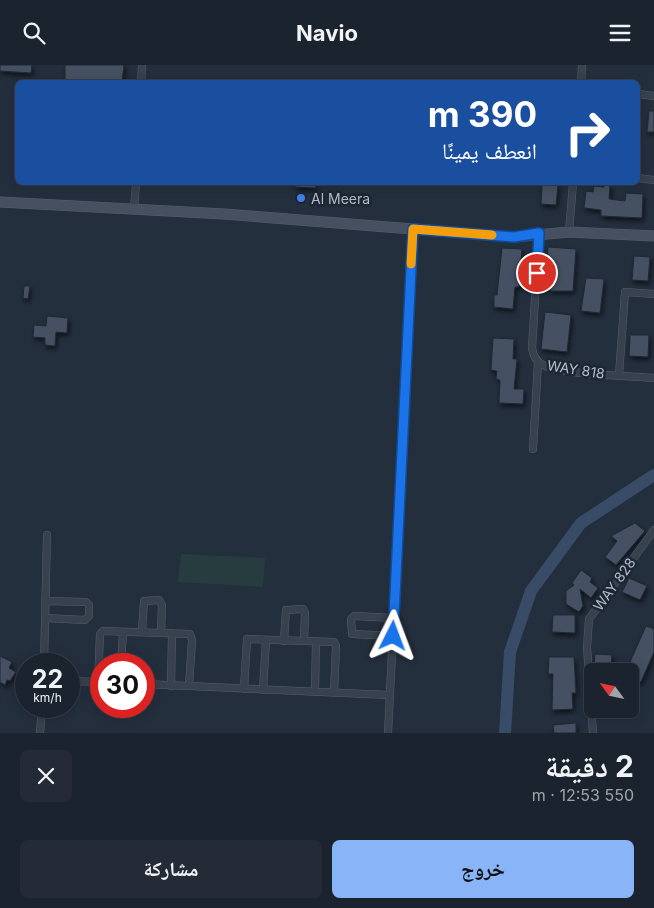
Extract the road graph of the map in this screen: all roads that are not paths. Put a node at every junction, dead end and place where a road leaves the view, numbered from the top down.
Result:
1 (142, 65) edge
2 (582, 65) edge
3 (142, 80) edge
4 (581, 80) edge
5 (640, 94) edge
6 (654, 96) edge
7 (640, 178) edge
8 (654, 180) edge
9 (136, 185) edge
10 (573, 185) edge
11 (0, 202) edge
12 (134, 209) junction
13 (413, 229) junction
14 (569, 232) junction
15 (539, 233) junction
16 (654, 236) edge
17 (654, 293) edge
18 (538, 362) junction
19 (619, 375) junction
20 (654, 378) edge
21 (533, 449) dead end
22 (654, 530) edge
23 (47, 535) dead end
24 (45, 601) junction
25 (394, 617) junction
26 (45, 618) junction
27 (123, 632) junction
28 (142, 632) junction
29 (161, 633) junction
30 (172, 633) junction
31 (393, 636) junction
32 (266, 640) junction
33 (284, 641) junction
34 (304, 641) junction
35 (316, 641) junction
36 (44, 653) edge
37 (100, 653) edge
38 (122, 653) edge
39 (155, 684) edge
40 (171, 685) junction
41 (189, 686) junction
42 (244, 689) junction
43 (263, 690) junction
44 (315, 692) junction
45 (334, 693) junction
46 (389, 695) junction
47 (41, 718) edge
48 (40, 733) edge
49 (388, 733) edge
50 (594, 733) edge

1 - 3 street
2 - 4 street
5 - 6 street
7 - 8 street
9 - 12 street
10 - 14 street
11 - 12 street
12 - 13 street
13 - 15 street
13 - 25 street
14 - 15 street
14 - 16 street
15 - 18 street, WAY 818
17 - 19 street
18 - 19 street, WAY 818
18 - 21 street
19 - 20 street, WAY 818
22 - 50 street, WAY 828
23 - 24 street
24 - 26 street
24 - 26 street
25 - 31 street
25 - 31 street
26 - 36 street
27 - 28 street
27 - 37 street
27 - 38 street
28 - 29 street
28 - 29 street
29 - 30 street
30 - 40 street
30 - 41 street
31 - 46 street
32 - 33 street
32 - 42 street
32 - 43 street
33 - 34 street
33 - 34 street
34 - 35 street
35 - 44 street
35 - 45 street
39 - 40 street
40 - 41 street
41 - 42 street
42 - 43 street
43 - 44 street
44 - 45 street
45 - 46 street
46 - 49 street
47 - 48 street

